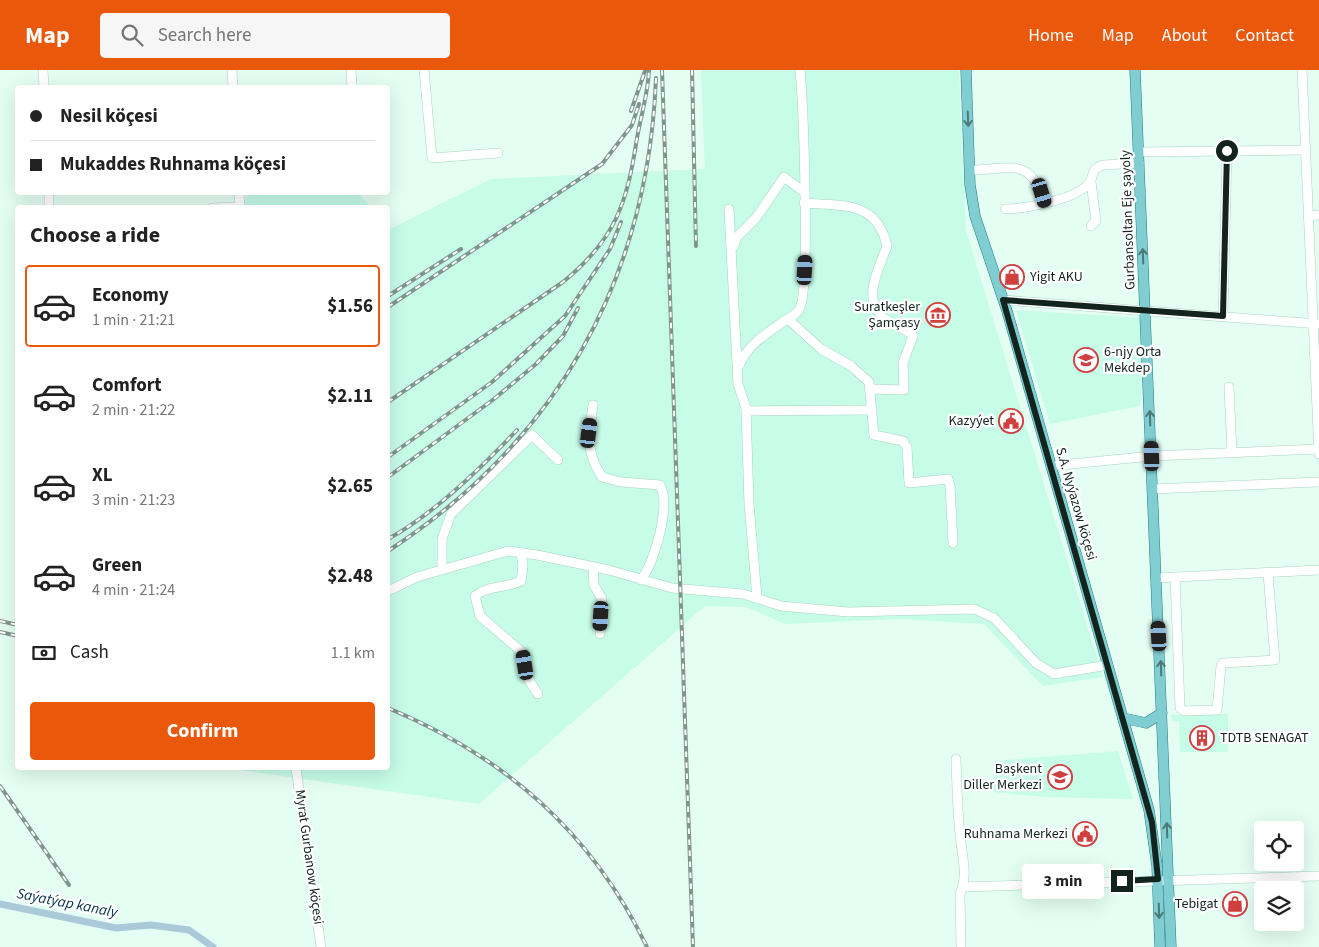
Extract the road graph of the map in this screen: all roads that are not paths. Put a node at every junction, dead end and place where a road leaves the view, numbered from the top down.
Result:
1 (43, 70) edge
2 (232, 70) edge
3 (351, 70) edge
4 (424, 70) edge
5 (800, 70) edge
6 (966, 70) edge
7 (1136, 70) edge
8 (1302, 70) edge
9 (44, 85) edge
10 (233, 85) edge
11 (352, 85) edge
12 (1306, 150) junction
13 (1227, 151) junction
14 (498, 154) dead end
15 (1139, 158) junction
16 (970, 170) junction
17 (1091, 182) junction
18 (804, 192) junction
19 (804, 203) junction
20 (1045, 203) junction
21 (729, 209) dead end
22 (1005, 209) dead end
23 (1319, 215) edge
24 (1308, 216) junction
25 (1091, 226) dead end
26 (732, 253) junction
27 (1003, 300) junction
28 (1146, 311) junction
29 (1223, 316) junction
30 (788, 319) junction
31 (1316, 323) edge
32 (737, 371) junction
33 (1229, 387) dead end
34 (871, 389) junction
35 (593, 405) dead end
36 (746, 410) junction
37 (872, 410) junction
38 (1319, 449) edge
39 (1232, 453) junction
40 (1319, 454) edge
41 (1152, 456) junction
42 (558, 460) dead end
43 (1051, 466) junction
44 (1319, 482) edge
45 (1153, 489) junction
46 (953, 543) dead end
47 (521, 553) junction
48 (593, 567) junction
49 (442, 569) junction
50 (1319, 570) edge
51 (1268, 573) junction
52 (1175, 577) junction
53 (1157, 578) junction
54 (641, 580) junction
55 (390, 590) edge
56 (757, 598) junction
57 (600, 634) dead end
58 (1108, 665) junction
59 (538, 694) dead end
60 (1162, 713) junction
61 (1123, 718) junction
62 (956, 759) dead end
63 (296, 770) edge
64 (1319, 876) edge
65 (1158, 879) junction
66 (1169, 879) junction
67 (963, 887) junction
68 (321, 947) edge
69 (961, 947) edge
70 (1160, 947) edge
71 (1172, 947) edge

1 - 9 street
2 - 10 street
3 - 11 street
4 - 14 street
5 - 18 street
6 -> 16 main road, S.A. Nyýazow köçesi
7 - 15 main road, Gurbansoltan Eje şayoly
8 - 12 street
12 - 13 street
12 - 24 street
13 - 15 street
13 - 29 street
15 - 17 street
28 -> 15 main road, Gurbansoltan Eje şayoly
16 - 20 street
16 - 27 main road, S.A. Nyýazow köçesi
17 - 20 street
17 - 25 street
18 - 19 street
18 - 26 street
19 - 30 street
19 - 34 street
20 - 22 street
21 - 26 street
23 - 24 street
24 - 31 street
26 - 32 street
27 - 28 street
27 - 43 main road, S.A. Nyýazow köçesi
28 - 29 street
41 -> 28 main road, Gurbansoltan Eje şayoly
29 - 31 street
30 - 32 street
30 - 34 street
31 - 38 street
32 - 36 street
33 - 39 street
34 - 37 street
35 - 54 street
36 - 37 street
36 - 56 street
37 - 46 street
38 - 39 street
38 - 40 street
39 - 41 street
41 - 43 street
41 - 45 main road, Gurbansoltan Eje şayoly
42 - 49 street
43 - 58 main road, S.A. Nyýazow köçesi
44 - 45 street
45 - 53 main road, Gurbansoltan Eje şayoly
47 - 48 street
47 - 49 street
47 - 59 street
48 - 54 street
48 - 57 street
49 - 55 street
50 - 51 street
51 - 52 street
51 - 52 street
52 - 53 street
60 -> 53 main road, Gurbansoltan Eje şayoly
54 - 56 street
56 - 58 street
58 - 61 main road, S.A. Nyýazow köçesi
60 - 61 main road
66 -> 60 main road, Gurbansoltan Eje şayoly
61 - 65 main road, S.A. Nyýazow köçesi
62 - 67 street
63 - 68 street, Myrat Gurbanow köçesi
64 - 66 street
65 - 66 street
65 - 67 street
65 -> 70 main road, S.A. Nyýazow köçesi
66 - 71 main road
67 - 69 street

